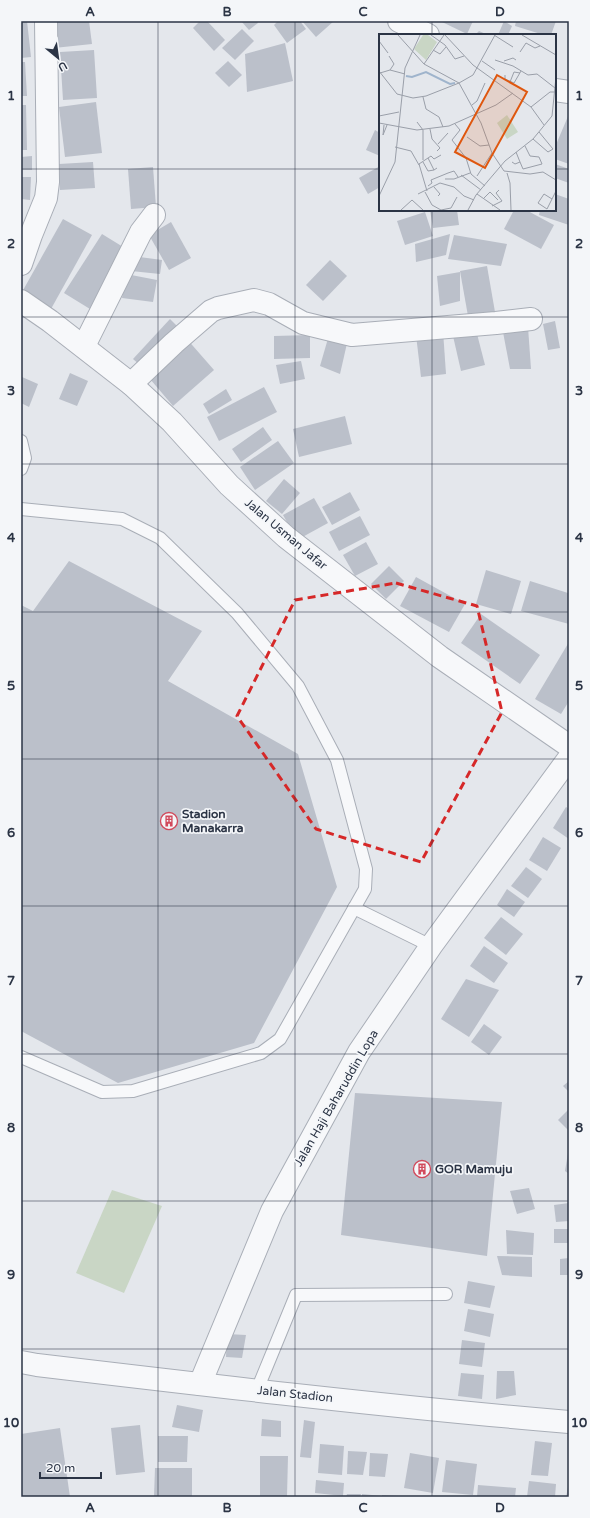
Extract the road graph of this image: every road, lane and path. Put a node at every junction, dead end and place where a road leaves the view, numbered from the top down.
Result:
1 (46, 21) edge
2 (399, 21) edge
3 (426, 34) edge
4 (556, 90) edge
5 (569, 92) edge
6 (154, 215) dead end
7 (21, 264) edge
8 (21, 301) edge
9 (531, 319) dead end
10 (84, 346) junction
11 (132, 384) junction
12 (22, 447) edge
13 (21, 469) edge
14 (21, 509) edge
15 (569, 746) edge
16 (569, 758) edge
17 (354, 908) junction
18 (431, 946) junction
19 (21, 1057) edge
20 (446, 1294) dead end
21 (21, 1362) edge
22 (200, 1384) junction
23 (256, 1390) junction
24 (569, 1422) edge

1 - 7 street
2 - 3 street
4 - 5 street
6 - 10 street
8 - 10 street, Jalan Usman Jafar
9 - 11 street
10 - 11 street, Jalan Usman Jafar
11 - 15 street, Jalan Usman Jafar
12 - 13 lane
14 - 17 lane
16 - 18 street, Jalan Haji Baharuddin Lopa
17 - 18 lane
17 - 19 lane
18 - 22 street, Jalan Haji Baharuddin Lopa
20 - 23 lane
21 - 22 street, Jalan Stadion
22 - 23 street, Jalan Stadion
23 - 24 street, Jalan Stadion

